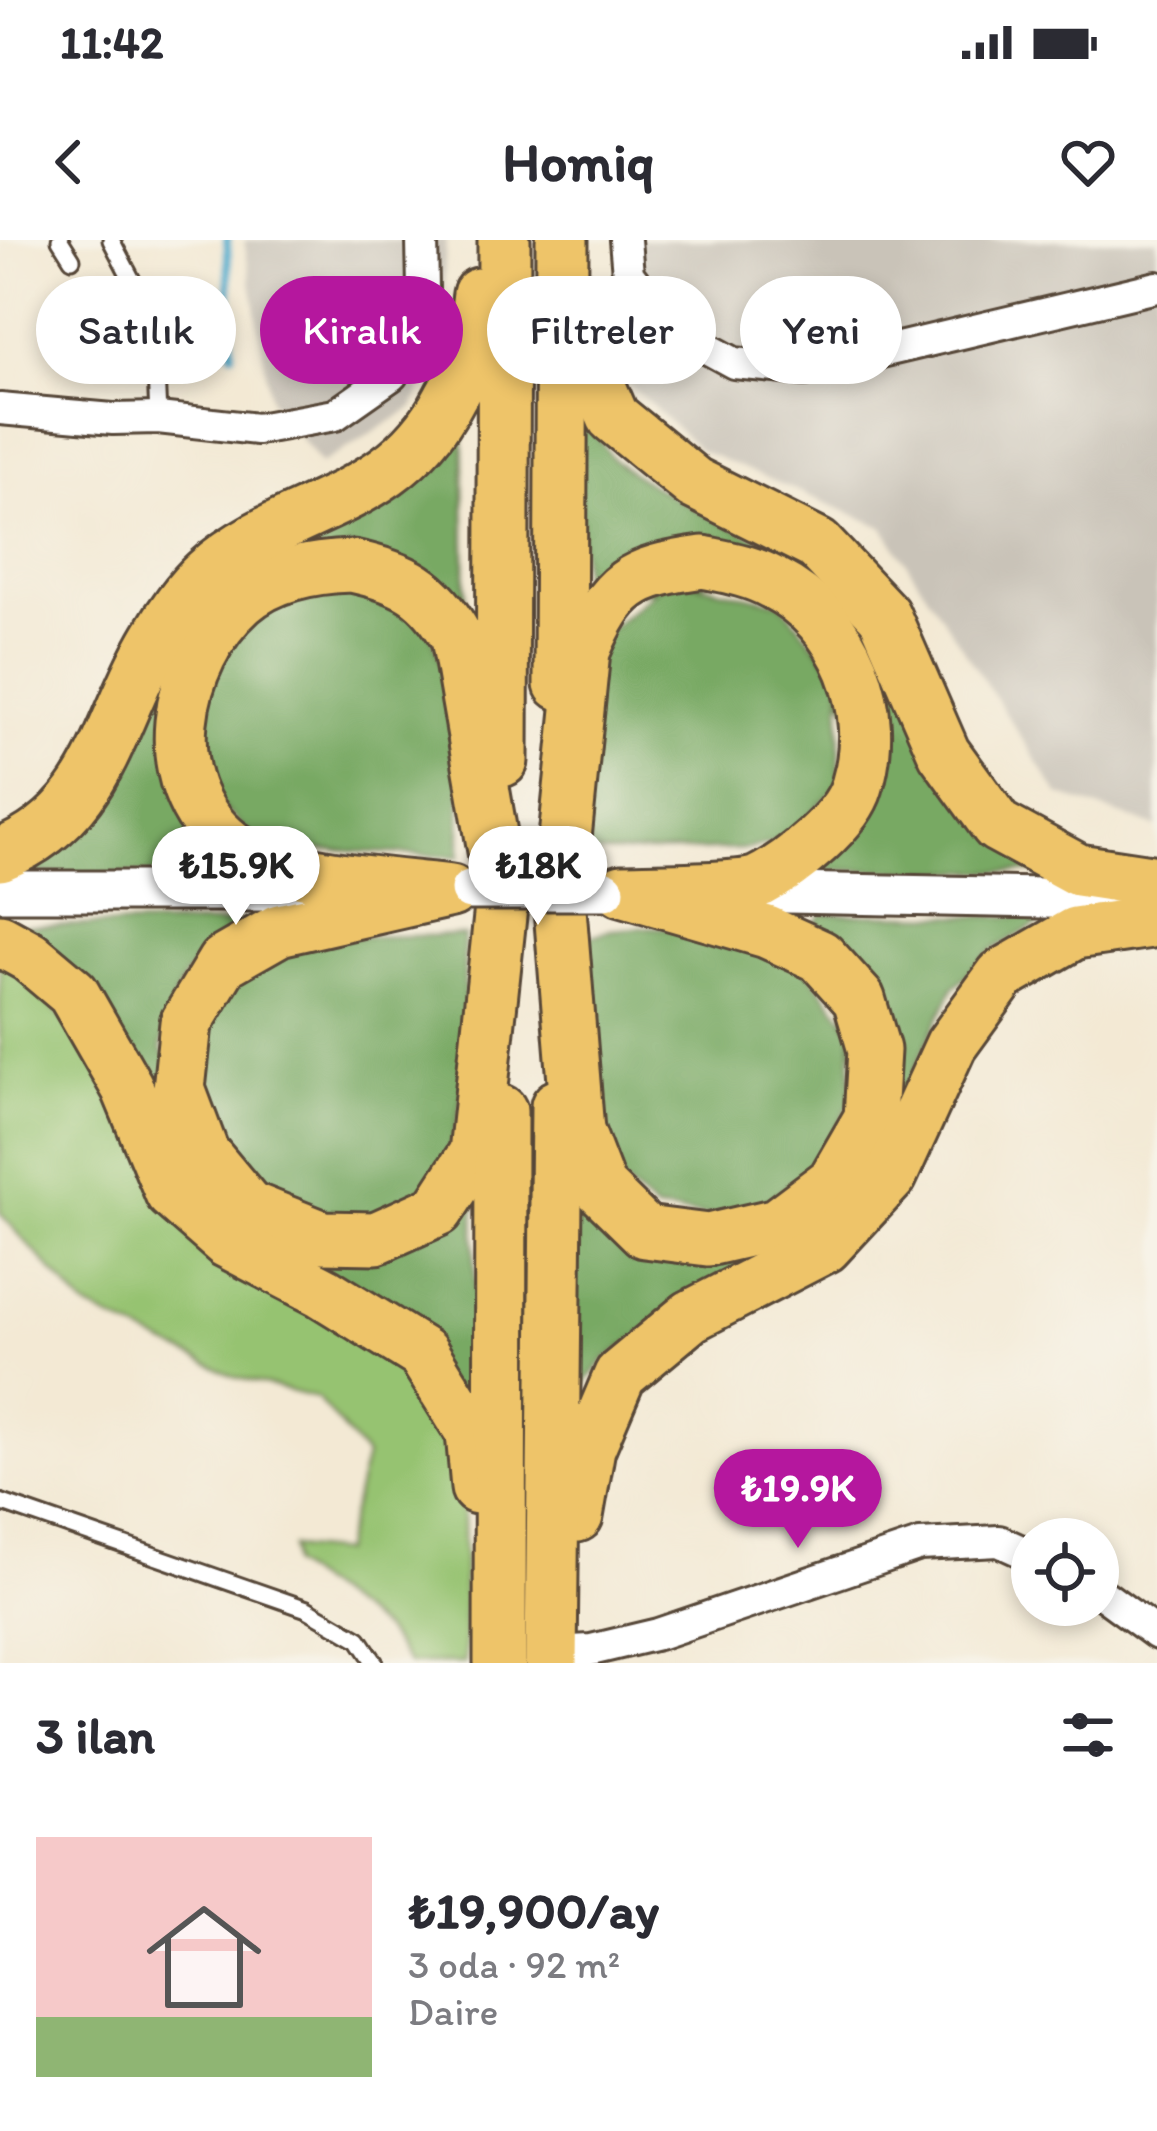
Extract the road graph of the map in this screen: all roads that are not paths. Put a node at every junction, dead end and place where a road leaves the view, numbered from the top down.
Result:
1 (60, 240) edge
2 (111, 240) edge
3 (422, 240) edge
4 (487, 240) edge
5 (504, 240) edge
6 (562, 240) edge
7 (573, 240) edge
8 (626, 240) edge
9 (72, 260) dead end
10 (1157, 287) edge
11 (0, 395) edge
12 (0, 409) edge
13 (158, 418) junction
14 (0, 855) edge
15 (1157, 882) edge
16 (0, 891) edge
17 (474, 893) junction
18 (596, 893) junction
19 (1157, 900) edge
20 (1157, 921) edge
21 (0, 940) edge
22 (0, 1502) edge
23 (1011, 1546) edge
24 (1119, 1606) edge
25 (1157, 1634) edge
26 (571, 1657) edge
27 (375, 1663) edge
28 (496, 1663) edge

1 - 9 lane
2 - 13 lane
3 - 13 street
4 - 14 highway
5 - 17 highway
6 - 18 highway
7 - 15 highway
8 - 10 street
11 - 13 street
12 - 13 street
16 - 17 street
17 - 17 highway
17 - 17 highway
17 - 18 street, bridge
17 - 28 highway
18 - 18 highway
18 - 18 highway
18 - 19 street
18 - 26 highway
20 - 26 highway
21 - 28 highway
22 - 27 lane
23 - 26 street
24 - 25 street

